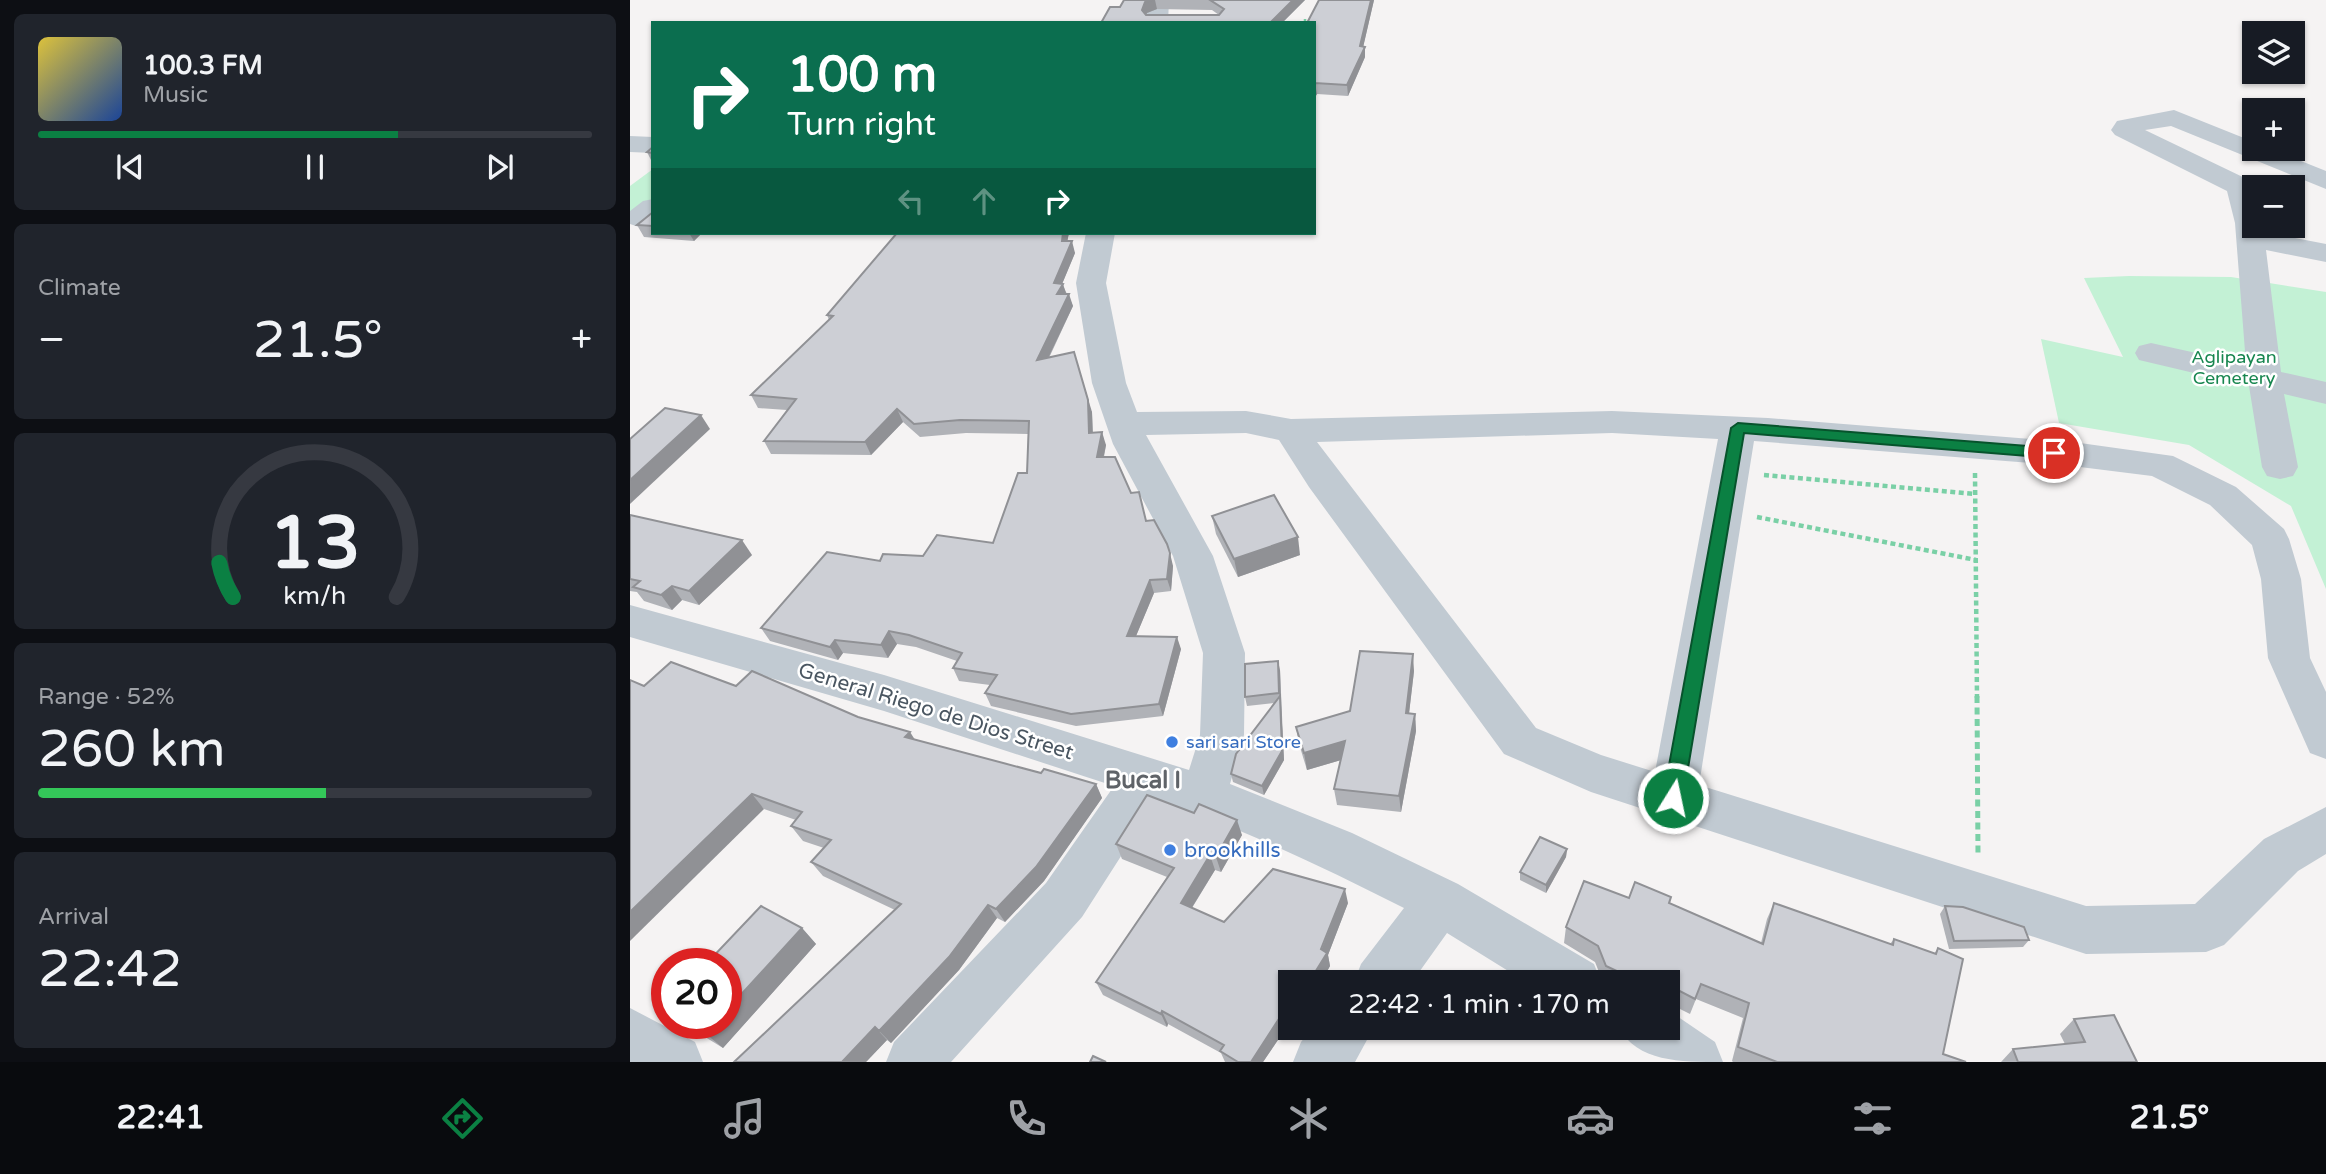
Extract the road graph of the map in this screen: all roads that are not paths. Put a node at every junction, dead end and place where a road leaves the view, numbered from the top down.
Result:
1 (1158, 14) edge
2 (1184, 20) edge
3 (630, 144) edge
4 (651, 145) edge
5 (2326, 181) edge
6 (2242, 198) edge
7 (1100, 235) edge
8 (2252, 238) edge
9 (2257, 238) edge
10 (2326, 253) edge
11 (2151, 353) dead end
12 (2264, 378) junction
13 (2326, 393) edge
14 (1124, 424) junction
15 (1738, 428) junction
16 (1291, 431) junction
17 (2280, 467) dead end
18 (630, 621) edge
19 (2326, 740) edge
20 (1148, 775) junction
21 (1204, 794) junction
22 (1673, 798) junction
23 (2326, 829) edge
24 (1440, 901) junction
25 (1389, 970) edge
26 (1555, 970) edge
27 (630, 1035) edge
28 (1337, 1040) edge
29 (1664, 1040) edge
30 (675, 1062) edge
31 (914, 1062) edge
32 (1321, 1062) edge
33 (1695, 1062) edge

1 - 2 street
3 - 4 street
5 - 6 street
7 - 14 street
8 - 12 street
9 - 10 street
11 - 12 street
12 - 13 street
12 - 17 street
14 - 16 street
14 - 21 street
15 - 16 street
15 - 19 street
15 - 22 street
16 - 22 street
18 - 20 street, General Riego de Dios Street
20 - 21 street, General Riego de Dios Street
20 - 31 street
21 - 24 street, General Riego de Dios Street
22 - 23 street
24 - 25 street
24 - 26 street, General Riego de Dios Street
27 - 30 street
28 - 32 street
29 - 33 street

